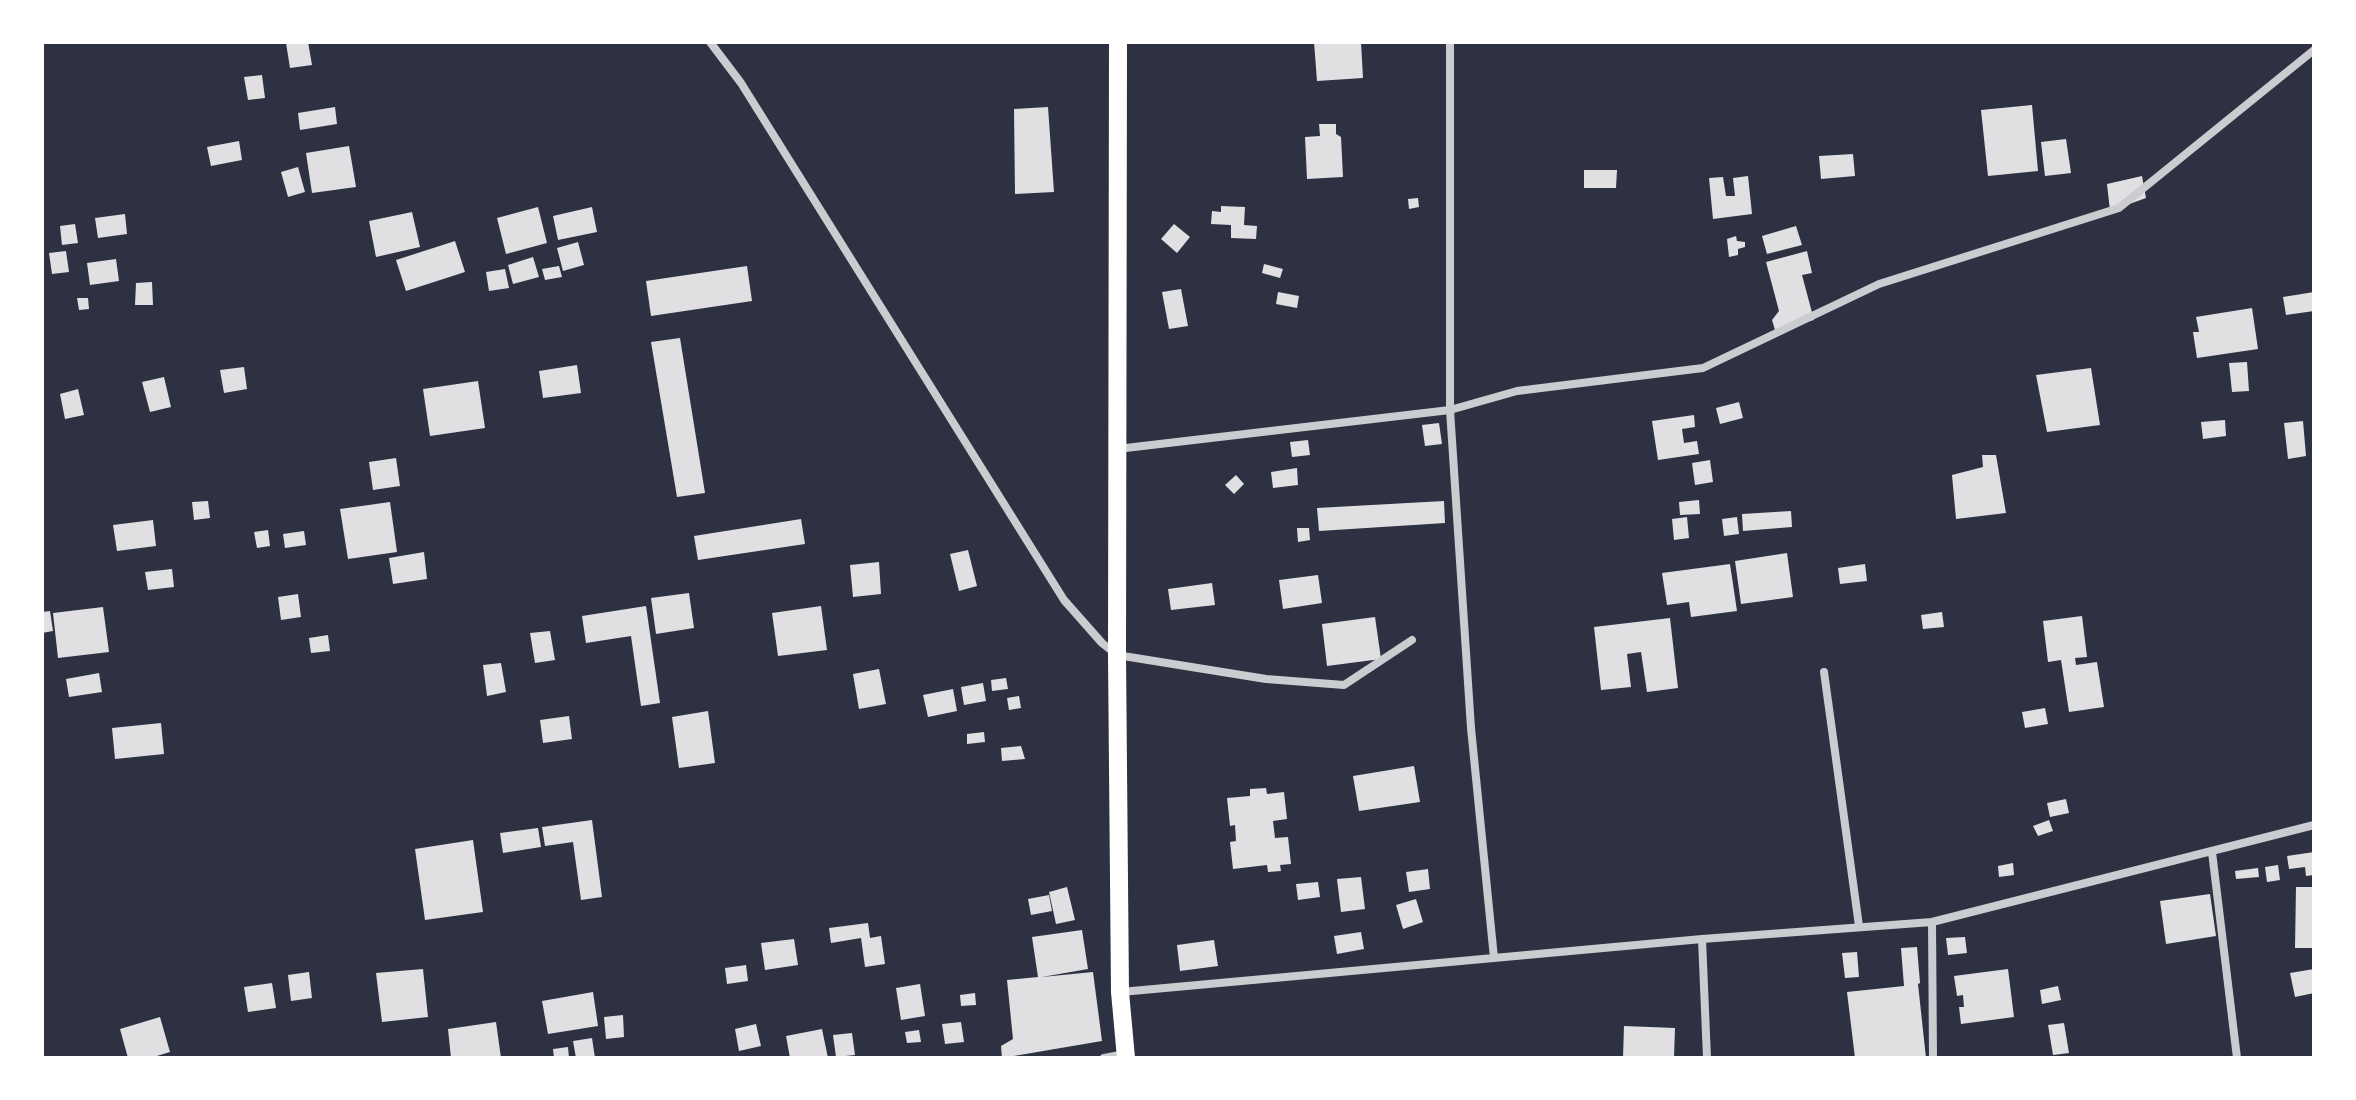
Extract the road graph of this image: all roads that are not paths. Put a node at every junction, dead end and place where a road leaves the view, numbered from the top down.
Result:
1 (710, 42) edge
2 (1118, 42) edge
3 (1450, 42) edge
4 (2314, 50) edge
5 (1450, 410) junction
6 (1116, 449) junction
7 (1412, 640) dead end
8 (1117, 655) junction
9 (1824, 672) dead end
10 (2314, 825) edge
11 (2212, 852) junction
12 (1932, 922) junction
13 (1859, 926) junction
14 (1702, 939) junction
15 (1494, 958) junction
16 (1120, 992) junction
17 (1126, 1056) edge
18 (1104, 1058) edge
19 (1707, 1058) edge
20 (1933, 1058) edge
21 (2237, 1058) edge

1 - 8 street
2 - 6 main road
3 - 5 street
4 - 5 street
5 - 6 street
5 - 15 street
6 - 8 main road
7 - 8 street
8 - 16 main road
9 - 13 street
10 - 11 street
11 - 12 street
11 - 21 street
12 - 13 street
12 - 20 street
13 - 14 street
14 - 15 street
14 - 19 street
15 - 16 street
16 - 17 main road
17 - 18 street

